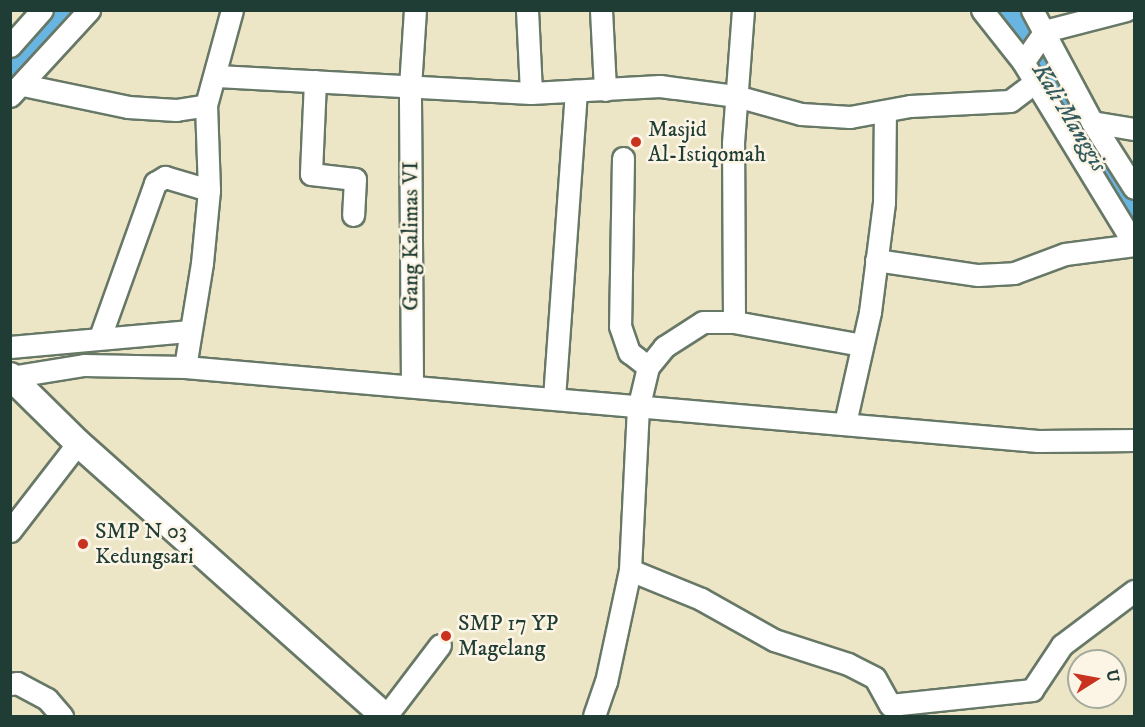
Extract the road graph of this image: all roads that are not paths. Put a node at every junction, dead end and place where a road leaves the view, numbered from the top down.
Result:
1 (42, 10) edge
2 (89, 10) edge
3 (232, 10) edge
4 (415, 10) edge
5 (527, 10) edge
6 (601, 10) edge
7 (743, 10) edge
8 (982, 10) edge
9 (1032, 10) edge
10 (1126, 10) edge
11 (1044, 32) junction
12 (10, 46) edge
13 (1024, 60) junction
14 (217, 76) junction
15 (315, 81) junction
16 (1035, 82) junction
17 (410, 87) junction
18 (605, 90) junction
19 (17, 91) edge
20 (576, 91) junction
21 (531, 93) junction
22 (736, 96) junction
23 (206, 105) junction
24 (885, 111) junction
25 (1092, 122) junction
26 (1134, 129) edge
27 (622, 158) dead end
28 (1134, 188) edge
29 (208, 190) junction
30 (353, 215) dead end
31 (1134, 245) edge
32 (876, 260) junction
33 (734, 322) junction
34 (190, 331) junction
35 (100, 337) junction
36 (862, 345) junction
37 (10, 347) edge
38 (185, 367) junction
39 (648, 367) junction
40 (11, 377) edge
41 (412, 385) junction
42 (554, 398) junction
43 (639, 406) junction
44 (845, 423) junction
45 (1134, 440) edge
46 (78, 443) junction
47 (10, 531) edge
48 (630, 570) junction
49 (1134, 591) edge
50 (440, 645) dead end
51 (10, 684) edge
52 (62, 717) edge
53 (385, 717) edge
54 (594, 717) edge

1 - 12 street
2 - 19 street
3 - 14 street
4 - 17 street, Gang Kalimas VI
5 - 21 street
6 - 18 street
7 - 22 street
8 - 13 street
9 - 11 street
10 - 11 street
11 - 13 street
11 - 25 street
13 - 16 street
14 - 15 street
14 - 23 street
15 - 17 street
15 - 30 street
16 - 24 street
16 - 31 street
17 - 21 street
17 - 41 street, Gang Kalimas VI
18 - 20 street
18 - 22 street
19 - 23 street
20 - 21 street
20 - 42 street
22 - 24 street
22 - 33 street
23 - 29 street
24 - 32 street
25 - 26 street
25 - 28 street
27 - 39 street
29 - 34 street
29 - 35 street
31 - 32 street
32 - 36 street
33 - 36 street
33 - 39 street
34 - 35 street
34 - 38 street
35 - 37 street
36 - 44 street
38 - 40 street
38 - 41 street
39 - 43 street
40 - 46 street
41 - 42 street
42 - 43 street
43 - 44 street
43 - 48 street
44 - 45 street
46 - 47 street
46 - 53 street
48 - 49 street
48 - 54 street
50 - 53 street
51 - 52 street

